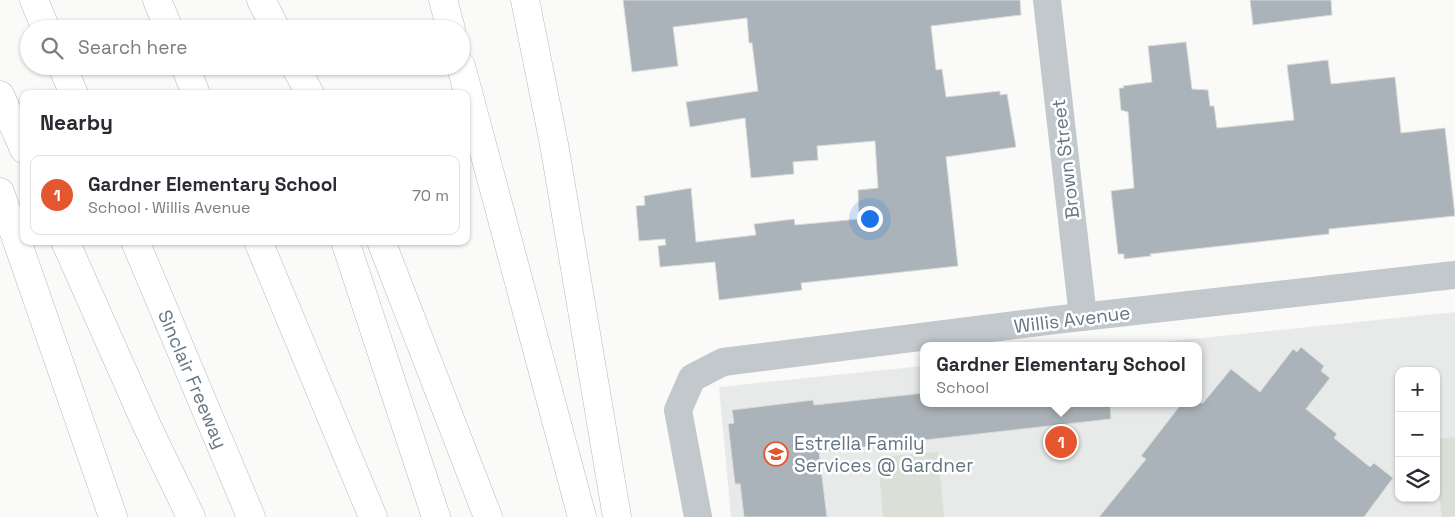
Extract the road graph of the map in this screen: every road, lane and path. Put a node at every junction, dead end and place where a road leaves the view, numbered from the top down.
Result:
1 (34, 0) edge
2 (157, 0) edge
3 (260, 0) edge
4 (443, 0) edge
5 (525, 0) edge
6 (1047, 0) edge
7 (42, 20) edge
8 (165, 20) edge
9 (266, 20) edge
10 (271, 20) edge
11 (449, 20) edge
12 (66, 75) edge
13 (189, 75) edge
14 (285, 75) edge
15 (300, 75) edge
16 (463, 75) edge
17 (72, 90) edge
18 (194, 90) edge
19 (291, 90) edge
20 (308, 90) edge
21 (468, 90) edge
22 (0, 96) edge
23 (470, 99) edge
24 (20, 140) edge
25 (0, 192) edge
26 (67, 245) edge
27 (138, 245) edge
28 (260, 245) edge
29 (346, 245) edge
30 (383, 245) edge
31 (1455, 275) edge
32 (1083, 317) junction
33 (113, 517) edge
34 (191, 517) edge
35 (251, 517) edge
36 (373, 517) edge
37 (436, 517) edge
38 (488, 517) edge
39 (582, 517) edge
40 (617, 517) edge
41 (698, 517) edge

1 - 7 highway
2 - 8 highway
3 - 9 highway
3 - 10 highway
4 - 11 highway
5 - 40 highway
6 - 32 street, Brown Street
12 - 17 highway
13 - 18 highway
14 - 19 highway
15 - 20 highway
16 - 21 highway
22 - 24 highway
23 - 39 highway
25 - 33 highway
26 - 34 highway
27 - 35 highway, Sinclair Freeway
28 - 36 highway
29 - 37 highway
30 - 38 highway
31 - 32 street, Willis Avenue
32 - 41 street, Willis Avenue

